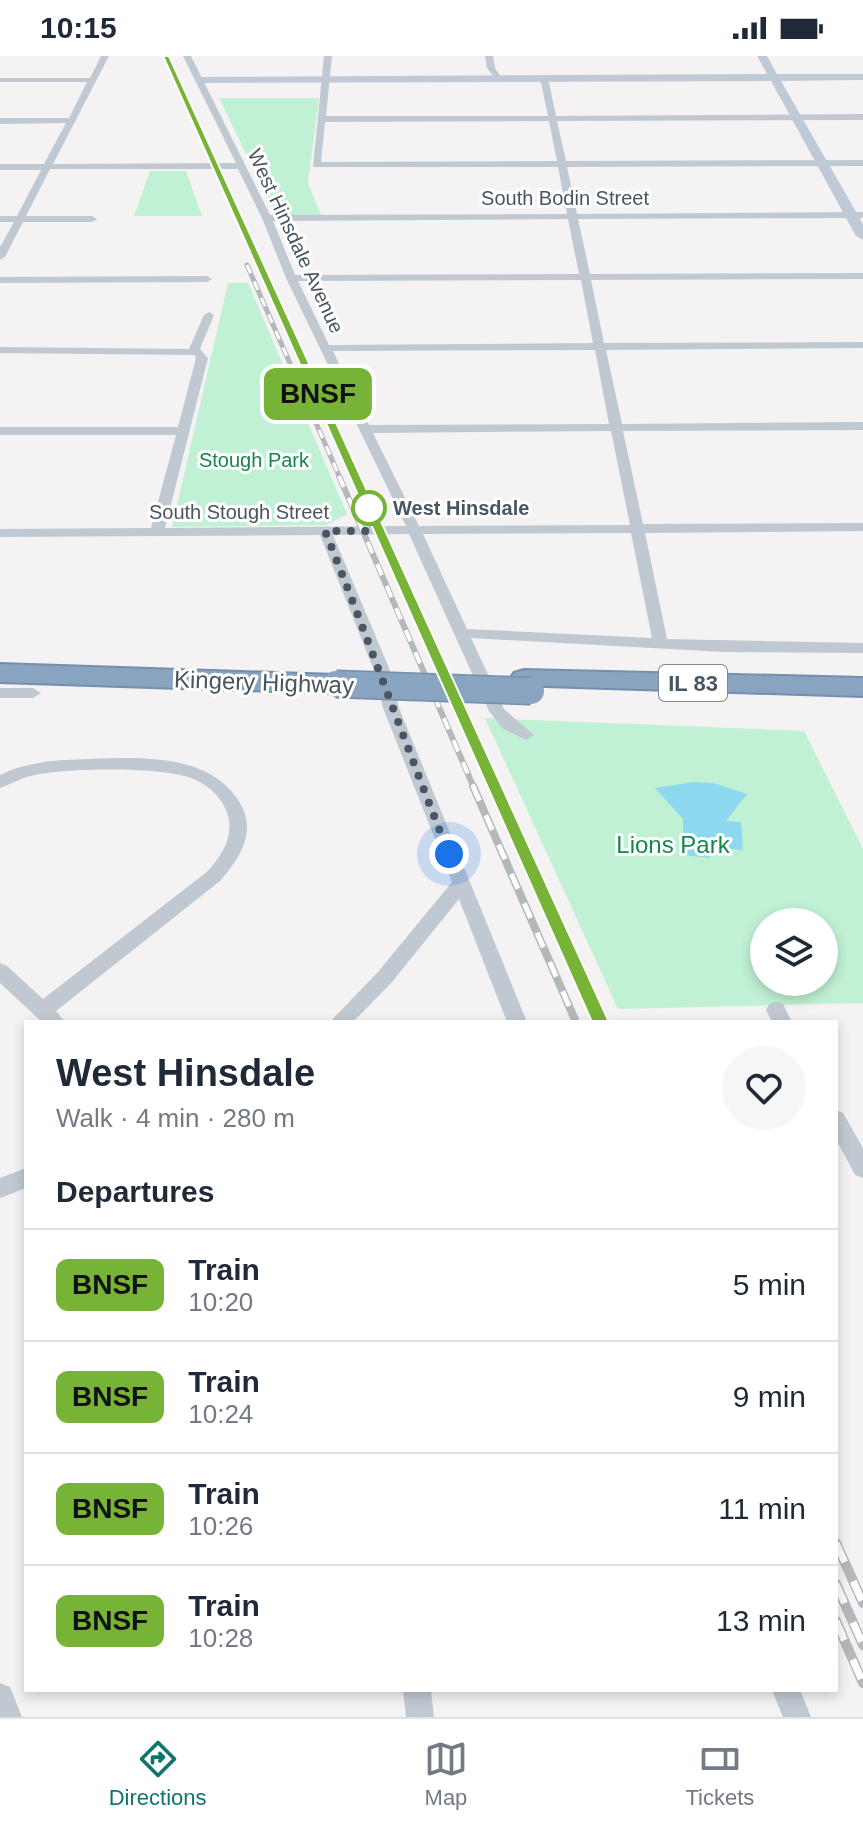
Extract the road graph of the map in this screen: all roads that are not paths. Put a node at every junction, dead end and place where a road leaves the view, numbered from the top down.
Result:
1 (105, 56) edge
2 (187, 56) edge
3 (328, 56) edge
4 (489, 56) edge
5 (762, 56) edge
6 (774, 77) junction
7 (863, 77) edge
8 (500, 78) junction
9 (544, 78) junction
10 (327, 79) junction
11 (0, 80) edge
12 (92, 80) junction
13 (199, 80) junction
14 (795, 117) junction
15 (863, 117) edge
16 (553, 118) junction
17 (322, 119) junction
18 (71, 120) junction
19 (0, 121) edge
20 (821, 163) junction
21 (863, 163) edge
22 (562, 164) junction
23 (48, 166) junction
24 (239, 166) junction
25 (0, 167) edge
26 (857, 215) edge
27 (573, 216) junction
28 (267, 218) junction
29 (0, 219) edge
30 (19, 219) junction
31 (92, 219) dead end
32 (863, 236) edge
33 (0, 257) edge
34 (863, 276) edge
35 (586, 277) junction
36 (291, 278) junction
37 (207, 279) dead end
38 (0, 280) edge
39 (209, 315) dead end
40 (863, 345) edge
41 (601, 346) junction
42 (325, 348) junction
43 (0, 350) edge
44 (197, 351) junction
45 (863, 426) edge
46 (618, 427) junction
47 (364, 429) junction
48 (0, 431) edge
49 (183, 431) junction
50 (863, 527) edge
51 (639, 528) junction
52 (325, 531) junction
53 (414, 531) junction
54 (157, 532) junction
55 (0, 533) edge
56 (462, 633) junction
57 (661, 644) junction
58 (863, 648) edge
59 (0, 661) edge
60 (0, 673) edge
61 (335, 678) junction
62 (527, 685) junction
63 (863, 687) edge
64 (0, 693) edge
65 (33, 693) dead end
66 (863, 704) edge
67 (526, 735) dead end
68 (0, 782) edge
69 (461, 883) junction
70 (0, 971) edge
71 (49, 1016) edge
72 (342, 1020) edge
73 (516, 1020) edge
74 (838, 1123) edge
75 (863, 1168) edge
76 (24, 1179) edge
77 (0, 1188) edge
78 (417, 1692) edge
79 (787, 1692) edge
80 (0, 1697) edge
81 (8, 1717) edge
82 (420, 1717) edge
83 (797, 1717) edge

1 - 12 street
2 - 13 street, West Hinsdale Avenue
3 - 10 street
4 - 8 street
5 - 6 street
6 - 7 street
6 - 9 street
6 - 14 street
8 - 9 street
8 - 10 street
9 - 16 street
10 - 13 street
10 - 17 street
11 - 12 street
12 - 18 street
13 - 24 street, West Hinsdale Avenue
14 - 15 street
14 - 16 street
14 - 20 street
16 - 17 street
16 - 22 street
17 - 22 street
18 - 19 street
18 - 23 street
20 - 21 street
20 - 22 street
20 - 26 street
22 - 27 street
23 - 24 street
23 - 25 street
23 - 30 street
24 - 28 street, West Hinsdale Avenue
26 - 27 street, South Bodin Street
26 - 32 street
27 - 28 street, South Bodin Street
27 - 35 street
28 - 36 street, West Hinsdale Avenue
29 - 30 street
30 - 31 street
30 - 33 street
34 - 35 street
35 - 36 street
35 - 41 street
36 - 42 street, West Hinsdale Avenue
37 - 38 street
39 - 44 street
40 - 41 street
41 - 42 street
41 - 46 street
42 - 47 street, West Hinsdale Avenue
43 - 44 street
44 - 49 street
45 - 46 street
46 - 47 street
46 - 51 street
47 - 53 street, West Hinsdale Avenue
48 - 49 street
49 - 54 street
50 - 51 street, South Stough Street
51 - 53 street, South Stough Street
51 - 57 street
52 - 53 street, South Stough Street
52 - 54 street, South Stough Street
52 - 69 street
53 - 56 street, West Hinsdale Avenue
54 - 55 street, South Stough Street
56 - 57 street
56 - 67 street, West Hinsdale Avenue
57 - 58 street
59 - 61 highway, Kingery Highway / IL 83
60 - 61 highway, Kingery Highway / IL 83
61 - 62 highway, Kingery Highway / IL 83, bridge
62 - 63 highway, Kingery Highway / IL 83
62 - 66 highway, Kingery Highway / IL 83
64 - 65 street
68 - 71 street
69 - 72 street
69 - 73 street
70 - 71 street
74 - 75 street
76 - 77 street
78 - 82 street
79 - 83 street
80 - 81 street

